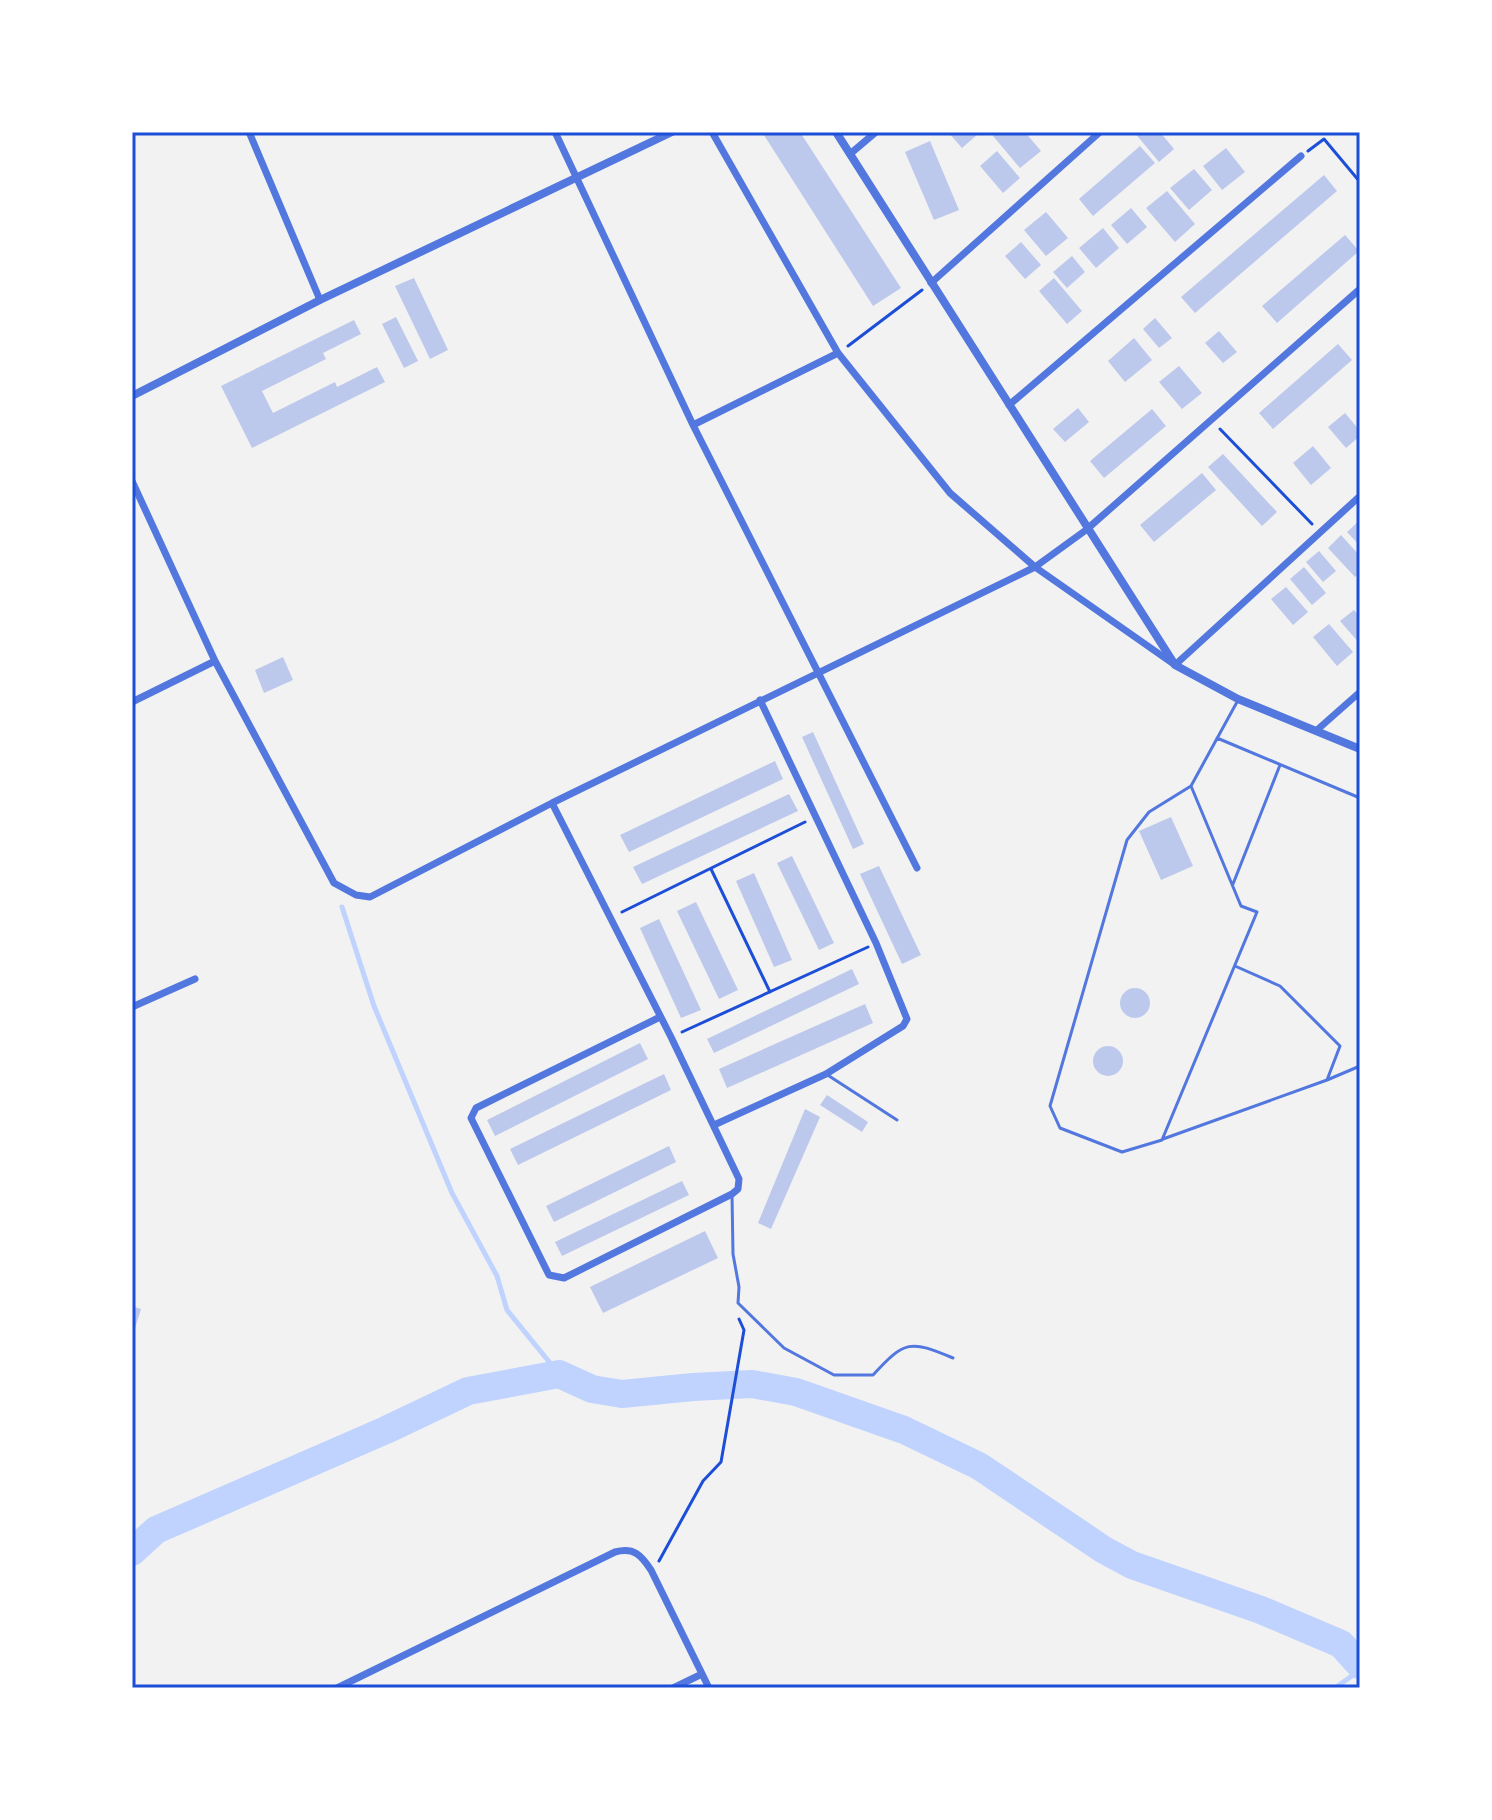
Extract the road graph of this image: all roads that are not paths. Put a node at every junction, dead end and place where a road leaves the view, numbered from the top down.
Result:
1 (249, 132) edge
2 (555, 132) edge
3 (672, 132) edge
4 (712, 132) edge
5 (836, 132) edge
6 (876, 132) edge
7 (1100, 132) edge
8 (850, 154) junction
9 (1301, 156) road end
10 (577, 177) junction
11 (931, 283) junction
12 (1360, 289) edge
13 (320, 300) junction
14 (838, 353) junction
15 (132, 396) edge
16 (1009, 405) junction
17 (693, 425) junction
18 (132, 481) edge
19 (1360, 496) edge
20 (1086, 530) junction
21 (1035, 567) junction
22 (215, 661) junction
23 (1175, 665) junction
24 (817, 673) junction
25 (1360, 692) edge
26 (1238, 699) junction
27 (760, 700) junction
28 (132, 702) edge
29 (1317, 730) junction
30 (1217, 738) junction
31 (1360, 749) edge
32 (1280, 765) junction
33 (1191, 786) junction
34 (1360, 798) edge
35 (552, 803) junction
36 (917, 868) dead end
37 (1232, 885) junction
38 (1235, 966) junction
39 (195, 979) dead end
40 (132, 1007) edge
41 (660, 1017) junction
42 (1360, 1066) edge
43 (826, 1074) junction
44 (1327, 1080) junction
45 (897, 1120) dead end
46 (714, 1125) junction
47 (1162, 1140) junction
48 (735, 1192) junction
49 (953, 1358) dead end
50 (702, 1674) junction
51 (337, 1688) edge
52 (673, 1688) edge
53 (709, 1688) edge

1 - 13 street
2 - 10 street
3 - 10 street
4 - 14 street
5 - 8 street
6 - 8 street
7 - 11 street
8 - 11 street
9 - 16 street
10 - 13 street
10 - 17 street
11 - 16 street
12 - 20 street
13 - 15 street
14 - 17 street
14 - 21 street
16 - 20 street
17 - 24 street
18 - 22 street
19 - 23 street
20 - 21 street
20 - 23 street
21 - 23 street
21 - 24 street
22 - 28 street
22 - 35 street
23 - 26 street
24 - 27 street
24 - 36 street
25 - 29 street
26 - 29 street
26 - 30 lane
27 - 35 street
27 - 43 street
29 - 31 street
30 - 32 lane
30 - 33 lane
32 - 34 lane
32 - 37 lane
33 - 37 lane
33 - 47 lane
35 - 41 street
37 - 38 lane
38 - 44 lane
38 - 47 lane
39 - 40 street
41 - 46 street
41 - 48 street
42 - 44 lane
43 - 45 lane
43 - 46 street
44 - 47 lane
46 - 48 street
48 - 49 lane
50 - 51 street
50 - 52 street
50 - 53 street

